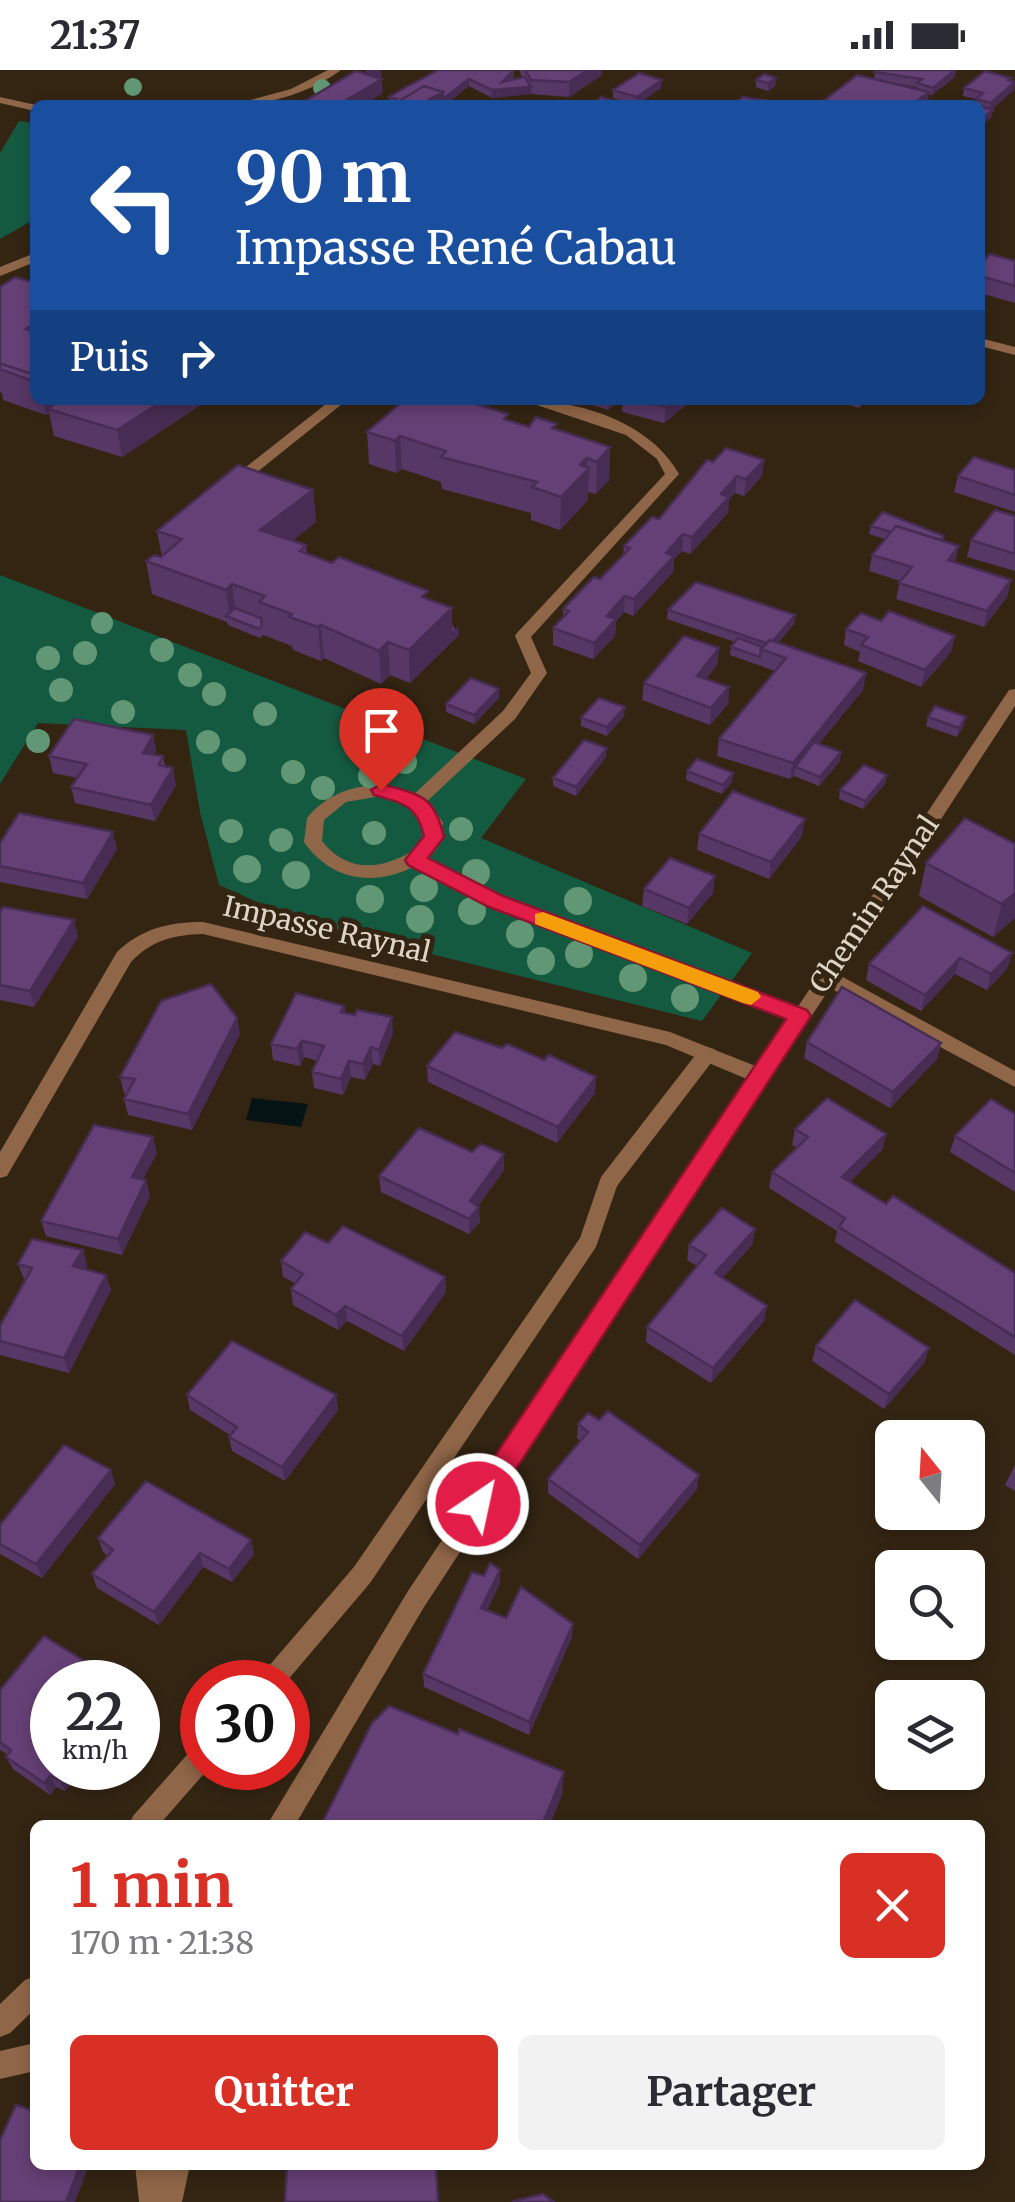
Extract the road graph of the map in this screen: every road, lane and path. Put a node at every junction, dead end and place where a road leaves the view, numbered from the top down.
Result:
1 (336, 70) edge
2 (0, 100) edge
3 (253, 100) edge
4 (0, 108) edge
5 (30, 109) edge
6 (30, 110) edge
7 (30, 258) edge
8 (0, 272) edge
9 (985, 343) edge
10 (1015, 352) edge
11 (334, 405) edge
12 (545, 405) edge
13 (251, 470) edge
14 (1015, 694) edge
15 (417, 801) junction
16 (415, 860) junction
17 (826, 977) junction
18 (800, 1016) junction
19 (707, 1054) junction
20 (760, 1076) junction
21 (1015, 1080) edge
22 (0, 1170) edge
23 (290, 1660) edge
24 (180, 1782) edge
25 (146, 1820) edge
26 (281, 1820) edge
27 (30, 1995) edge
28 (0, 2023) edge
29 (30, 2057) edge
30 (0, 2065) edge
31 (151, 2170) edge
32 (175, 2170) edge
33 (154, 2202) edge
34 (166, 2202) edge

1 - 3 street
2 - 5 street
4 - 6 street
7 - 8 street
9 - 10 street
11 - 13 street
12 - 15 street
14 - 17 street, Chemin Raynal
15 - 16 street
15 - 16 street
16 - 18 street
17 - 18 street, Chemin Raynal
17 - 21 street
18 - 20 street, Chemin Raynal
19 - 20 street, Impasse Raynal
19 - 22 street, Impasse Raynal
19 - 23 street
20 - 26 street, Chemin Raynal
24 - 25 street
27 - 28 street
29 - 30 street
31 - 33 street
32 - 34 street

